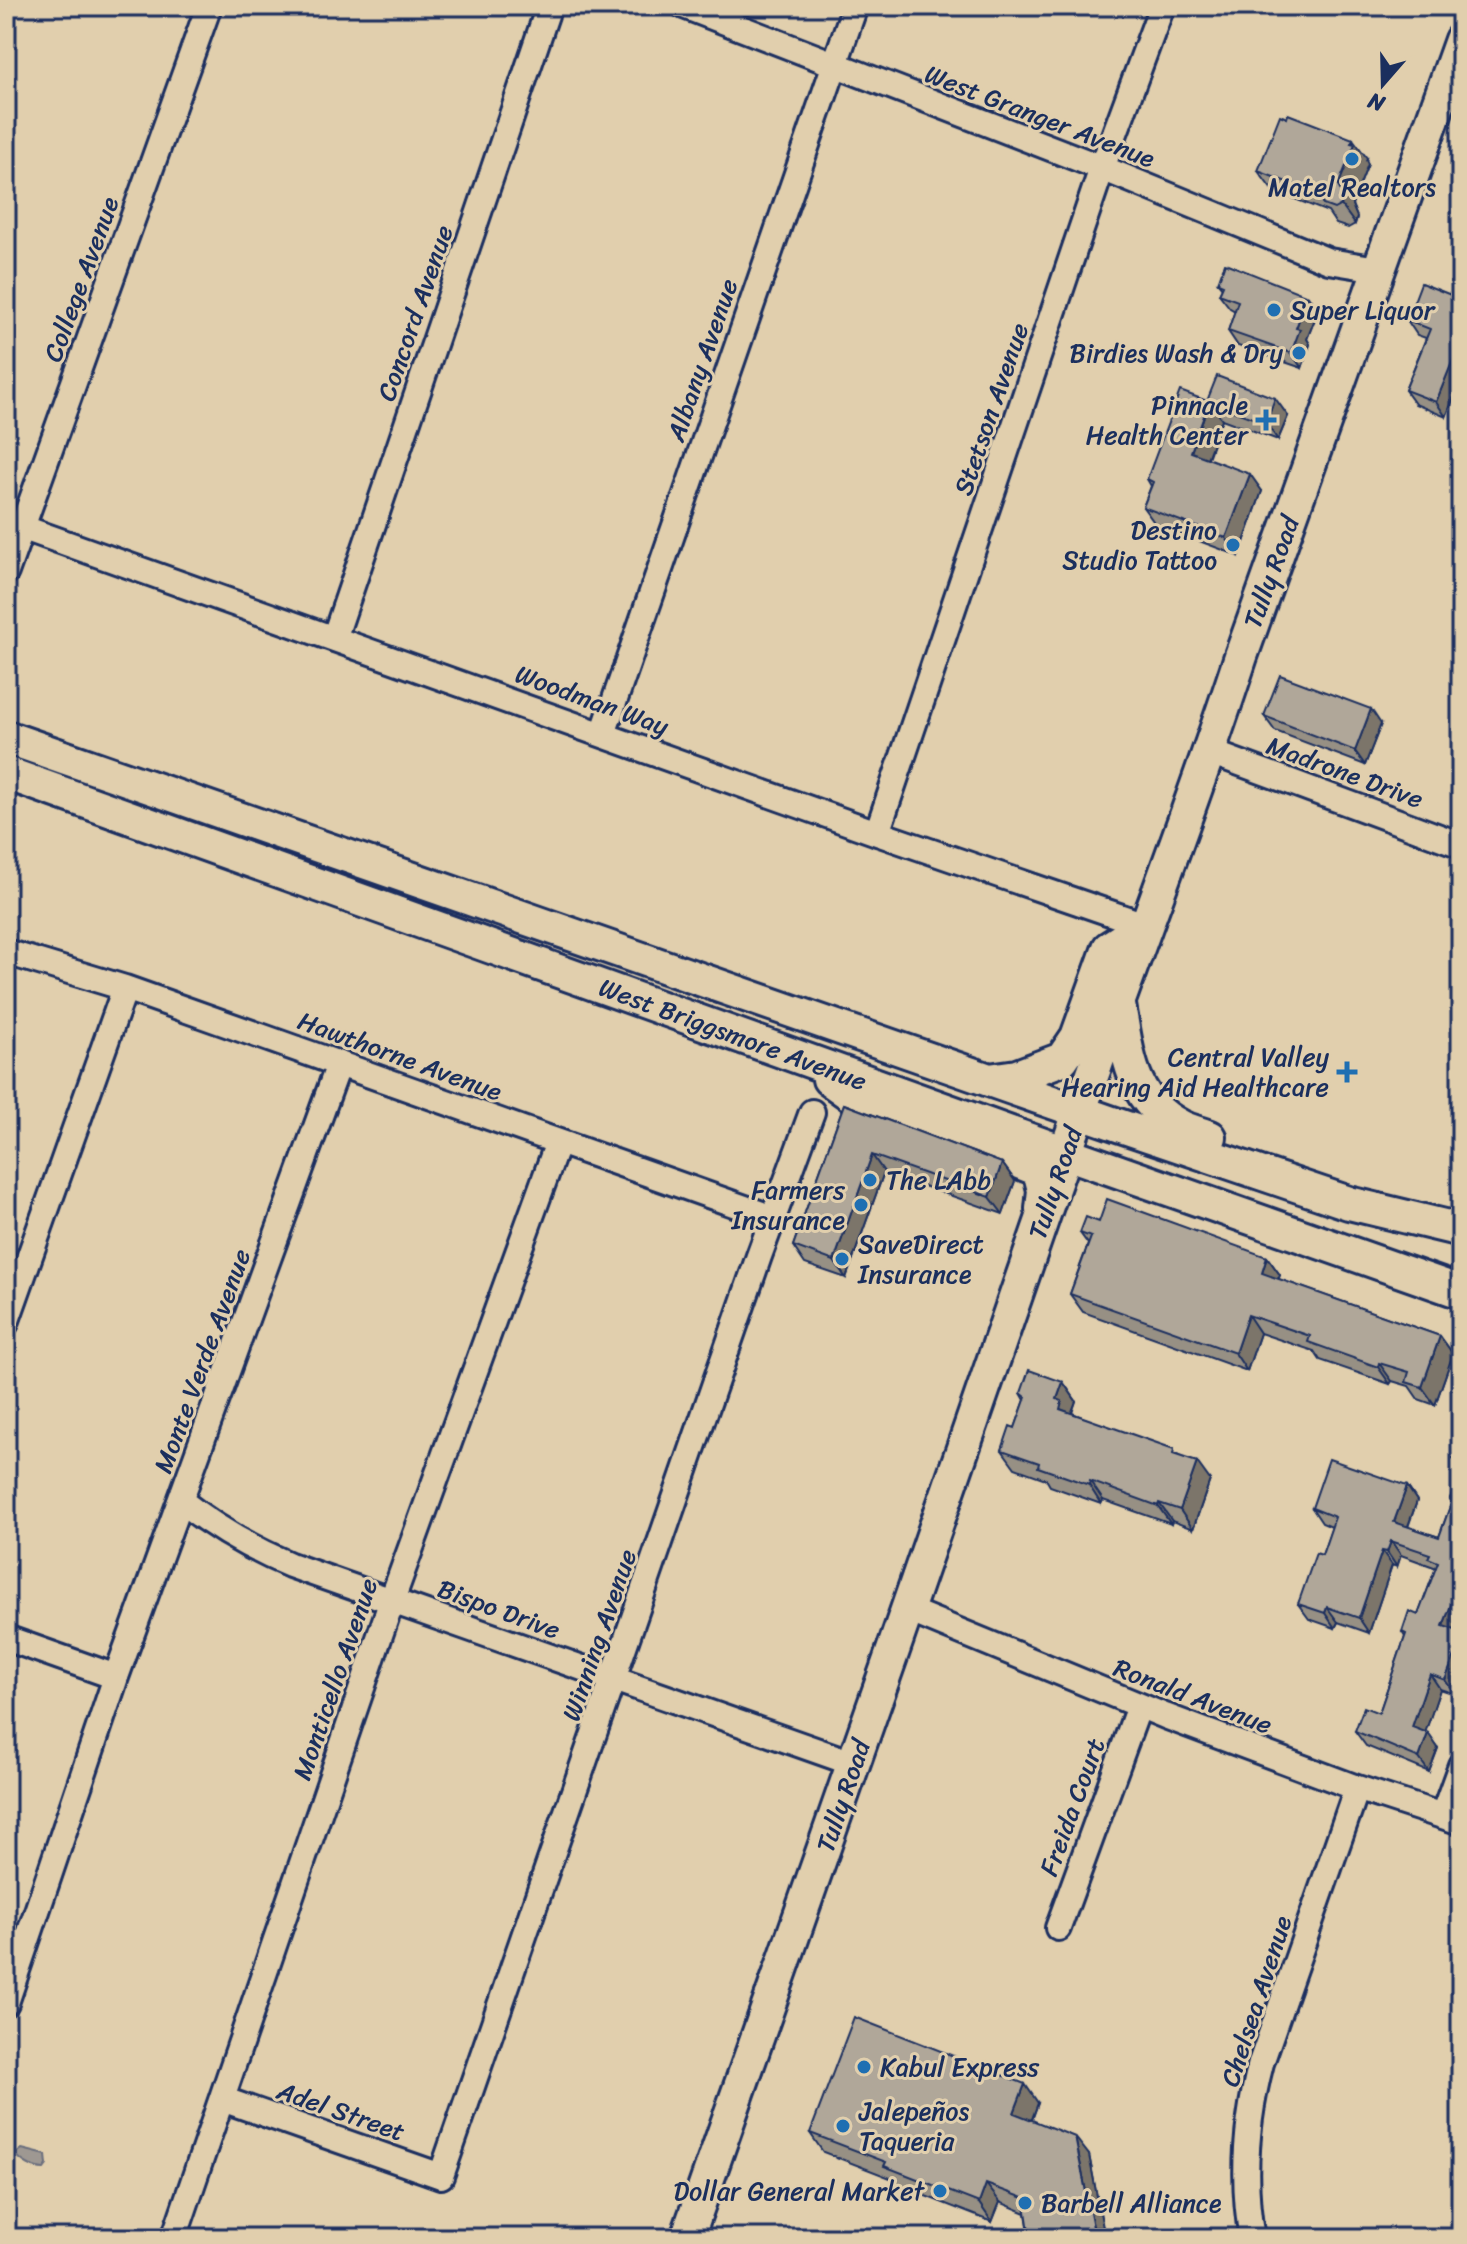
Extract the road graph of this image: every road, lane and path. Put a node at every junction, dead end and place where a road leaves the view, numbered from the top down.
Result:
1 (209, 6) edge
2 (549, 6) edge
3 (684, 6) edge
4 (855, 6) edge
5 (1162, 6) edge
6 (1461, 40) edge
7 (833, 66) junction
8 (1102, 168) junction
9 (1378, 269) junction
10 (14, 532) edge
11 (6, 572) edge
12 (334, 639) junction
13 (6, 719) edge
14 (603, 734) junction
15 (6, 737) edge
16 (1210, 752) junction
17 (6, 773) edge
18 (248, 821) junction
19 (877, 833) junction
20 (1461, 845) edge
21 (1145, 925) junction
22 (6, 952) edge
23 (125, 988) junction
24 (1118, 1003) junction
25 (801, 1058) junction
26 (339, 1064) junction
27 (989, 1080) junction
28 (812, 1112) dead end
29 (1080, 1112) junction
30 (558, 1142) junction
31 (1066, 1153) junction
32 (1461, 1213) edge
33 (773, 1218) junction
34 (1041, 1225) junction
35 (1461, 1230) edge
36 (1461, 1292) edge
37 (6, 1323) edge
38 (181, 1501) junction
39 (392, 1600) junction
40 (908, 1610) junction
41 (6, 1638) edge
42 (116, 1677) junction
43 (613, 1680) junction
44 (1139, 1706) junction
45 (855, 1764) junction
46 (1461, 1765) edge
47 (1357, 1788) junction
48 (1452, 1819) edge
49 (1058, 1928) dead end
50 (6, 2003) edge
51 (222, 2099) junction
52 (441, 2176) joint
53 (174, 2238) edge
54 (687, 2238) edge
55 (1252, 2238) edge

1 - 10 street, College Avenue
2 - 12 street, Concord Avenue
3 - 7 street, West Granger Avenue
4 - 7 street, Albany Avenue
5 - 8 street, Stetson Avenue
6 - 9 main road, Tully Road
7 - 8 street, West Granger Avenue
7 - 14 street, Albany Avenue
8 - 9 street, West Granger Avenue
8 - 19 street, Stetson Avenue
9 - 16 main road, Tully Road
10 - 11 street, College Avenue
10 - 12 street, Woodman Way
12 - 14 street, Woodman Way
13 - 18 main road
14 - 19 street, Woodman Way
15 - 18 main road, West Briggsmore Avenue
16 - 20 street, Madrone Drive
16 - 21 main road, Tully Road
17 - 25 main road, West Briggsmore Avenue
18 - 27 main road, West Briggsmore Avenue
19 - 21 street, Woodman Way
21 - 24 main road, Tully Road
21 - 27 main road
22 - 23 street, Hawthorne Avenue
23 - 26 street, Hawthorne Avenue
23 - 37 street
24 - 29 main road, Tully Road
24 - 32 main road
25 - 31 main road, West Briggsmore Avenue
25 - 34 main road
26 - 30 street, Hawthorne Avenue
26 - 38 street, Monte Verde Avenue
27 - 29 main road, West Briggsmore Avenue
28 - 33 street, Winning Avenue
29 - 31 main road, Tully Road
29 - 35 main road, West Briggsmore Avenue
30 - 33 street, Hawthorne Avenue
30 - 39 street, Monticello Avenue
31 - 34 main road, Tully Road
31 - 36 main road, West Briggsmore Avenue
33 - 43 street, Winning Avenue
34 - 40 main road, Tully Road
38 - 39 street, Bispo Drive
38 - 42 street, Monte Verde Avenue
39 - 43 street, Bispo Drive
39 - 51 street, Monticello Avenue
40 - 44 street, Ronald Avenue
40 - 45 main road, Tully Road
41 - 42 street
42 - 50 street, Monte Verde Avenue
43 - 45 street, Bispo Drive
43 - 52 street, Winning Avenue
44 - 47 street, Ronald Avenue
44 - 49 street, Freida Court
45 - 54 main road, Tully Road
46 - 48 street
47 - 48 street, Ronald Avenue
47 - 55 street, Chelsea Avenue
51 - 52 street, Adel Street
51 - 53 street, Monticello Avenue

